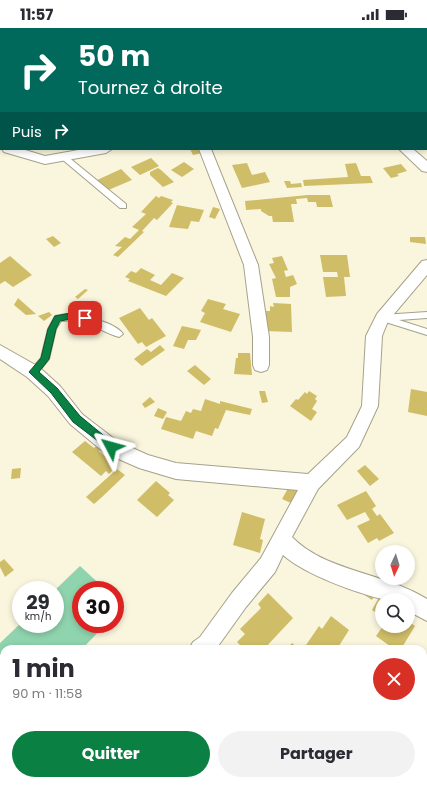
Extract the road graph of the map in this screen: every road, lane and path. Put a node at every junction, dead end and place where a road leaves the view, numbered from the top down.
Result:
1 (11, 150) edge
2 (101, 150) edge
3 (205, 150) edge
4 (406, 150) edge
5 (65, 158) junction
6 (427, 168) edge
7 (123, 206) dead end
8 (427, 265) edge
9 (427, 316) edge
10 (382, 318) junction
11 (427, 332) edge
12 (119, 334) dead end
13 (0, 351) edge
14 (261, 365) dead end
15 (33, 372) junction
16 (312, 483) junction
17 (281, 539) junction
18 (427, 611) edge
19 (206, 645) edge

1 - 5 street
2 - 5 street
3 - 14 street
4 - 6 street
5 - 7 lane
8 - 10 street
9 - 10 lane
10 - 11 lane
10 - 16 street
12 - 15 lane
13 - 15 street
15 - 16 street
16 - 17 street
17 - 18 street
17 - 19 street

